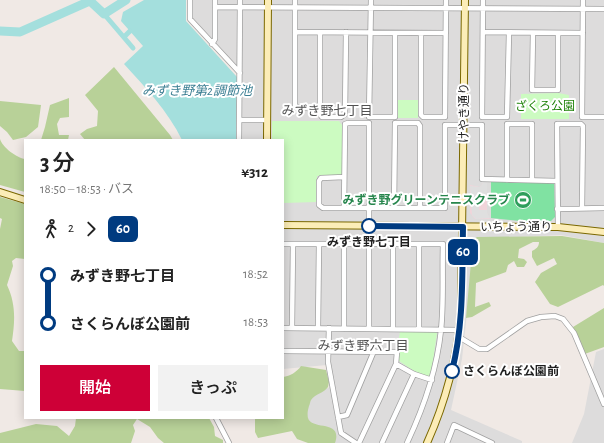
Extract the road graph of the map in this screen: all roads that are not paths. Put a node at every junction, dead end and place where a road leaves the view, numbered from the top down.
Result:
1 (190, 0) edge
2 (215, 0) edge
3 (240, 0) edge
4 (268, 0) edge
5 (295, 0) edge
6 (371, 0) edge
7 (446, 0) edge
8 (465, 0) edge
9 (483, 0) edge
10 (583, 0) edge
11 (215, 7) junction
12 (240, 7) junction
13 (268, 8) junction
14 (295, 8) junction
15 (371, 8) junction
16 (446, 8) junction
17 (465, 8) junction
18 (483, 8) junction
19 (583, 9) junction
20 (604, 9) edge
21 (295, 32) junction
22 (320, 32) junction
23 (346, 32) junction
24 (370, 32) junction
25 (483, 32) junction
26 (395, 33) junction
27 (420, 33) junction
28 (446, 33) junction
29 (508, 33) junction
30 (533, 33) junction
31 (558, 33) junction
32 (583, 34) junction
33 (212, 44) junction
34 (240, 73) junction
35 (319, 108) junction
36 (604, 117) edge
37 (239, 120) junction
38 (267, 120) junction
39 (464, 124) junction
40 (239, 139) edge
41 (267, 139) edge
42 (344, 178) junction
43 (507, 180) junction
44 (532, 180) junction
45 (557, 181) junction
46 (0, 192) edge
47 (24, 200) edge
48 (344, 208) junction
49 (369, 208) junction
50 (394, 208) junction
51 (420, 208) junction
52 (582, 208) junction
53 (604, 208) edge
54 (557, 209) junction
55 (284, 225) edge
56 (369, 226) junction
57 (463, 227) junction
58 (558, 227) junction
59 (604, 232) edge
60 (284, 244) edge
61 (294, 244) junction
62 (319, 244) junction
63 (344, 244) junction
64 (369, 244) junction
65 (393, 244) junction
66 (419, 244) junction
67 (284, 328) edge
68 (292, 328) junction
69 (318, 328) junction
70 (329, 328) junction
71 (344, 329) junction
72 (368, 329) junction
73 (394, 329) junction
74 (419, 329) junction
75 (441, 330) junction
76 (460, 330) junction
77 (459, 337) junction
78 (284, 351) edge
79 (328, 351) junction
80 (374, 351) junction
81 (396, 364) junction
82 (414, 374) junction
83 (432, 380) junction
84 (604, 404) edge
85 (338, 417) junction
86 (217, 419) edge
87 (229, 443) edge
88 (358, 443) edge
89 (382, 443) edge
90 (407, 443) edge
91 (427, 443) edge
92 (447, 443) edge
93 (492, 443) edge

1 - 33 street
2 - 11 street
3 - 12 street
4 - 13 street
5 - 14 street
6 - 15 street
7 - 16 street
8 - 17 street, けやき通り
9 - 18 street
10 - 19 street
11 - 12 street
11 - 33 street
12 - 13 street
12 - 34 street
13 - 14 street
13 - 38 street
14 - 15 street
14 - 21 street
15 - 16 street
15 - 24 street
16 - 17 street
16 - 28 street
17 - 18 street
17 - 39 street, けやき通り
18 - 19 street
18 - 25 street
19 - 20 street
19 - 32 street
21 - 22 street
21 - 35 street
22 - 23 street
22 - 35 street
23 - 24 street
23 - 35 street
24 - 26 street
24 - 26 street
25 - 29 street
25 - 29 street
26 - 27 street
27 - 28 street
27 - 28 street
29 - 30 street
30 - 31 street
30 - 31 street
31 - 32 street
32 - 36 street
33 - 34 street
34 - 37 street
37 - 38 street
37 - 40 street
38 - 41 street
39 - 43 street
39 - 51 street
39 - 57 street, けやき通り
42 - 48 street
42 - 48 street
42 - 49 street
43 - 44 street
43 - 44 street
44 - 45 street
45 - 52 street
45 - 54 street
46 - 47 street
48 - 49 street
49 - 50 street
49 - 56 street
50 - 51 street
50 - 51 street
52 - 53 street
52 - 54 street
54 - 58 street
55 - 56 street, いちょう通り
56 - 57 street, いちょう通り
57 - 58 street, いちょう通り
57 - 76 street, けやき通り
58 - 59 street, いちょう通り
60 - 61 street
61 - 62 street
61 - 68 street
62 - 63 street
62 - 69 street
63 - 64 street
63 - 71 street
64 - 65 street
64 - 72 street
65 - 66 street
65 - 73 street
66 - 74 street
66 - 75 street
67 - 68 street
68 - 69 street
69 - 70 street
70 - 71 street
70 - 79 street
71 - 72 street
72 - 73 street
73 - 74 street
74 - 75 street
75 - 76 street
75 - 83 street
76 - 77 street, けやき通り
77 - 84 street
77 - 91 street, けやき通り
78 - 79 street
79 - 80 street
79 - 85 street
80 - 81 street
80 - 85 street
81 - 82 street
81 - 88 street
82 - 83 street
82 - 89 street
83 - 90 street
85 - 88 street
86 - 87 street
92 - 93 street

